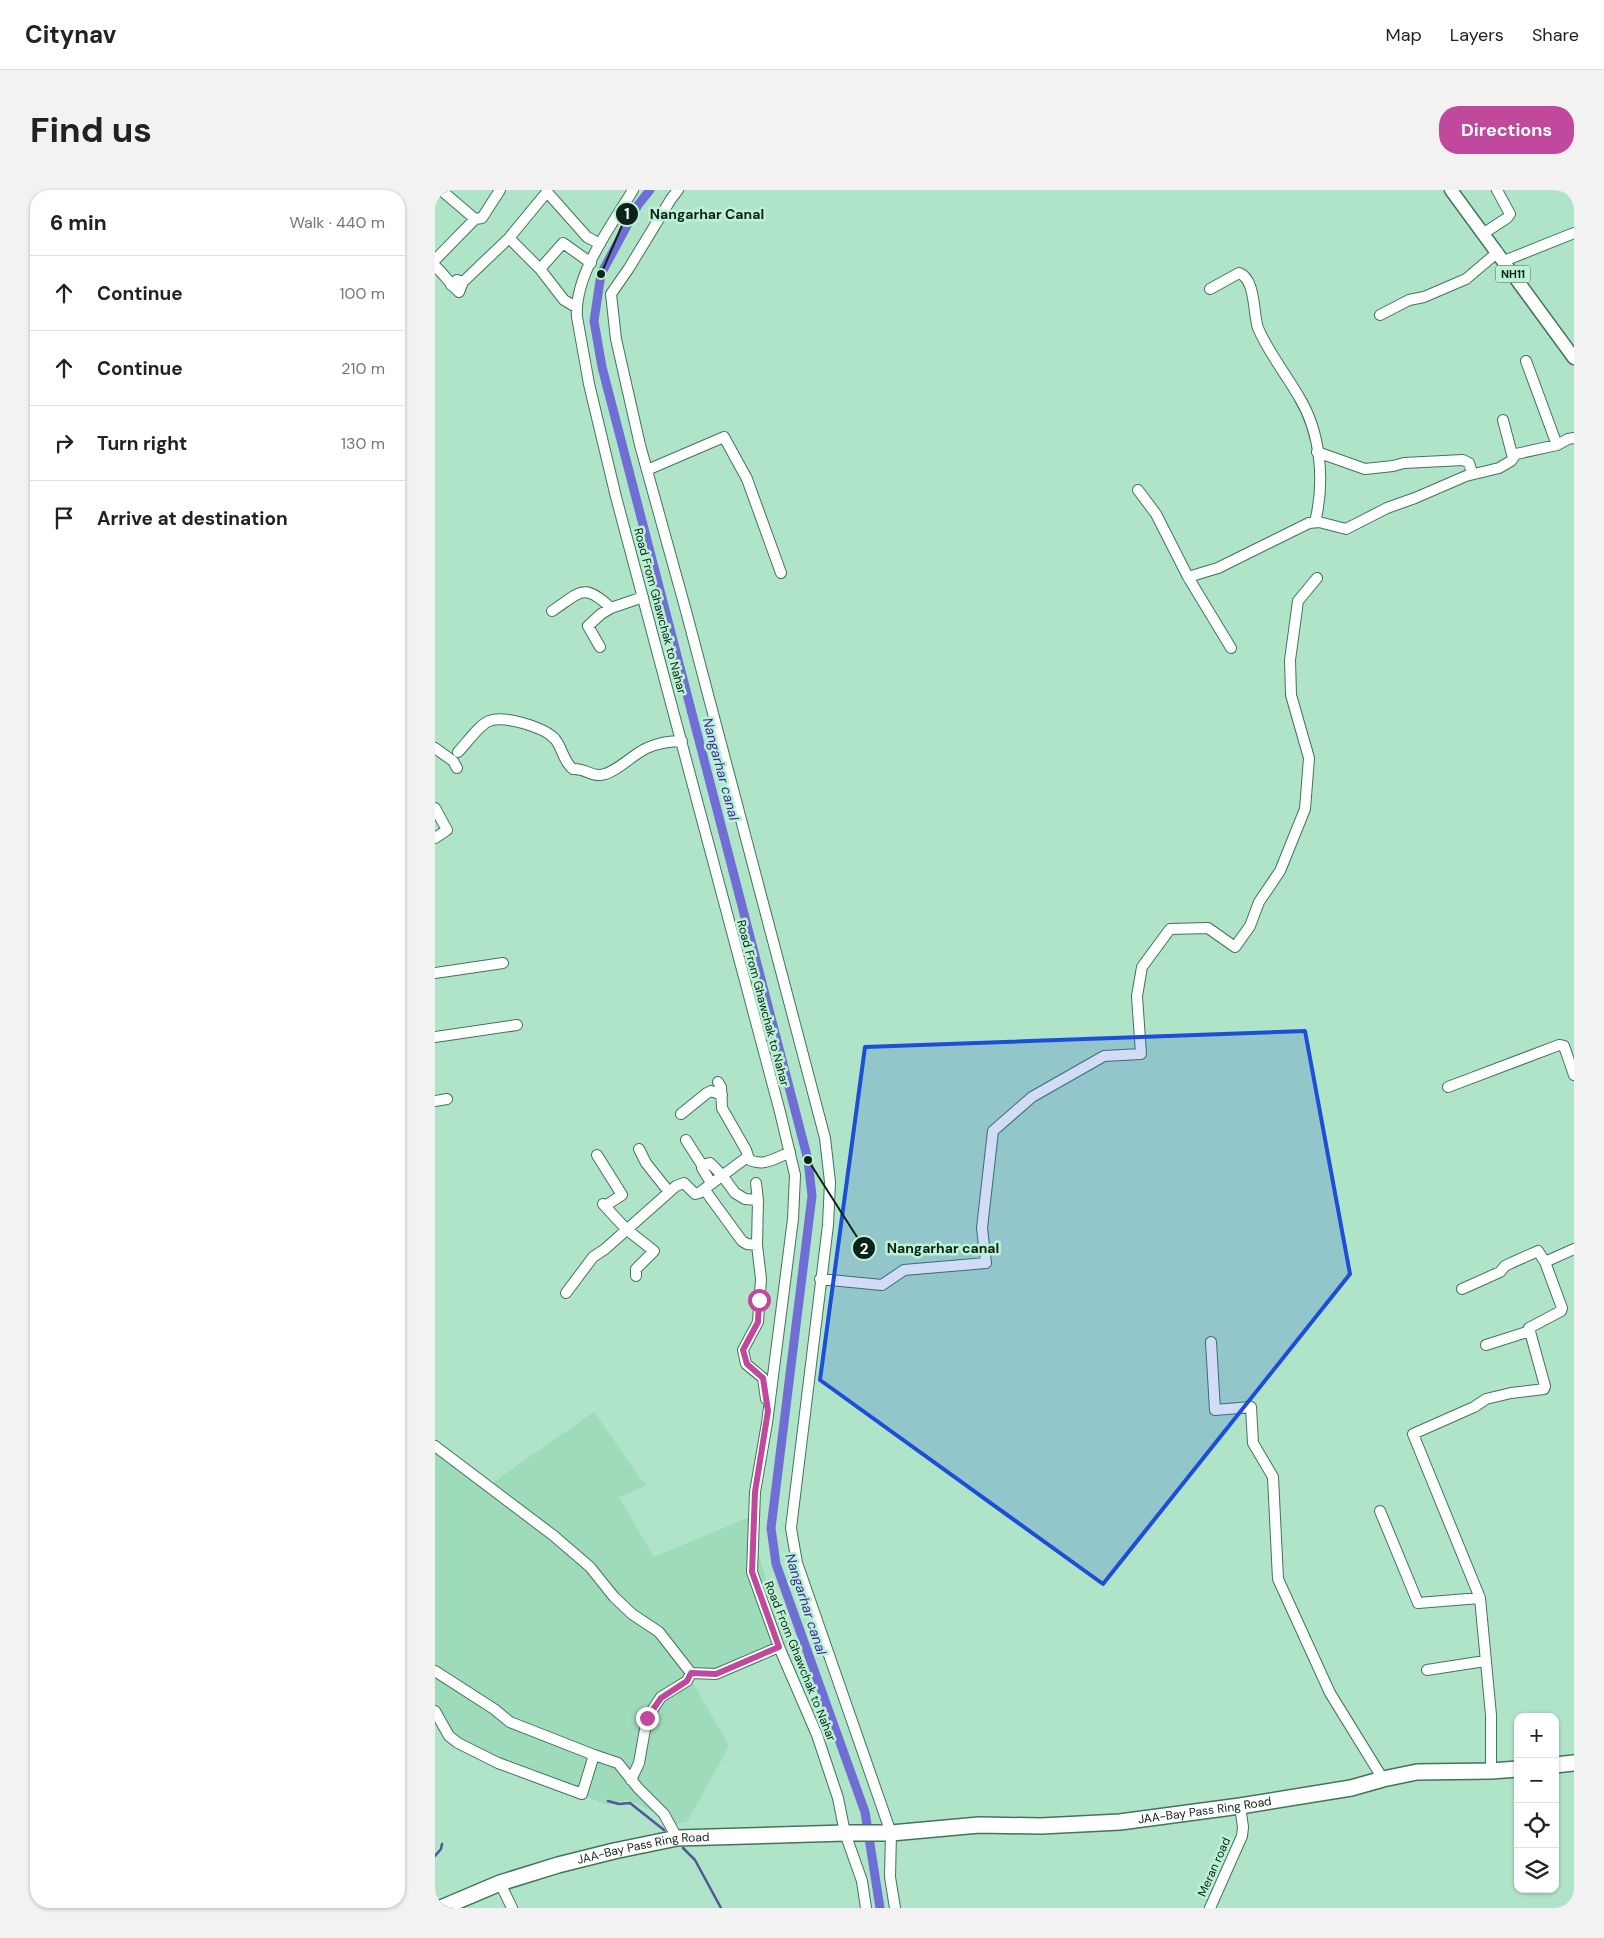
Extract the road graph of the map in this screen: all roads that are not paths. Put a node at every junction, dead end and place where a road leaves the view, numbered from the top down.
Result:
1 (441, 190) edge
2 (500, 190) edge
3 (633, 190) edge
4 (678, 190) edge
5 (1451, 190) edge
6 (1497, 190) edge
7 (475, 219) junction
8 (1484, 233) junction
9 (1574, 233) edge
10 (509, 238) junction
11 (600, 244) junction
12 (1501, 256) junction
13 (435, 260) edge
14 (591, 263) junction
15 (435, 266) edge
16 (540, 269) junction
17 (1210, 289) dead end
18 (576, 307) junction
19 (1380, 315) dead end
20 (1574, 358) edge
21 (1526, 361) dead end
22 (1503, 420) dead end
23 (1574, 438) edge
24 (1557, 445) junction
25 (1317, 452) junction
26 (1513, 458) junction
27 (647, 470) junction
28 (1473, 473) junction
29 (1138, 490) dead end
30 (1315, 522) junction
31 (781, 573) dead end
32 (1188, 577) junction
33 (1317, 578) dead end
34 (643, 597) junction
35 (611, 608) junction
36 (552, 611) dead end
37 (600, 647) dead end
38 (1231, 648) dead end
39 (682, 741) junction
40 (435, 748) edge
41 (458, 752) dead end
42 (457, 768) dead end
43 (435, 808) edge
44 (435, 838) edge
45 (503, 963) dead end
46 (435, 973) edge
47 (517, 1025) dead end
48 (435, 1037) edge
49 (1574, 1075) edge
50 (718, 1082) dead end
51 (1448, 1087) dead end
52 (722, 1095) junction
53 (447, 1099) dead end
54 (435, 1101) edge
55 (681, 1114) dead end
56 (685, 1140) dead end
57 (639, 1149) dead end
58 (791, 1152) junction
59 (597, 1155) dead end
60 (746, 1158) junction
61 (703, 1165) junction
62 (722, 1174) junction
63 (756, 1182) dead end
64 (708, 1186) junction
65 (669, 1192) junction
66 (758, 1200) junction
67 (626, 1229) junction
68 (757, 1245) junction
69 (1574, 1249) edge
70 (1545, 1262) junction
71 (636, 1276) dead end
72 (820, 1279) junction
73 (1462, 1289) dead end
74 (566, 1293) dead end
75 (1530, 1331) junction
76 (1211, 1342) dead end
77 (1487, 1345) dead end
78 (768, 1411) junction
79 (435, 1446) edge
80 (1380, 1511) dead end
81 (1480, 1598) junction
82 (779, 1647) junction
83 (1485, 1661) junction
84 (435, 1670) edge
85 (1427, 1670) dead end
86 (691, 1673) junction
87 (435, 1711) edge
88 (594, 1755) junction
89 (1574, 1763) edge
90 (1559, 1765) edge
91 (1514, 1769) edge
92 (1491, 1771) junction
93 (1383, 1778) junction
94 (631, 1780) junction
95 (1240, 1806) junction
96 (850, 1833) junction
97 (891, 1834) junction
98 (677, 1838) junction
99 (500, 1883) junction
100 (441, 1908) edge
101 (512, 1908) edge
102 (865, 1908) edge
103 (895, 1908) edge
104 (1210, 1908) edge

1 - 7 street
2 - 7 street
3 - 11 street, Road From Ghawchak to Nahar
4 - 27 street
5 - 8 main road, NH11
6 - 8 street
7 - 13 street
8 - 12 main road, NH11
9 - 12 street
10 - 11 street
10 - 15 street
10 - 16 street
11 - 14 street, Road From Ghawchak to Nahar
12 - 19 street
12 - 20 main road, NH11
14 - 16 street
14 - 18 street, Road From Ghawchak to Nahar
16 - 18 street
17 - 25 street
18 - 34 street, Road From Ghawchak to Nahar
21 - 24 street
22 - 26 street
23 - 24 street
24 - 26 street
25 - 28 street
25 - 30 street
26 - 28 street
27 - 31 street
27 - 72 street
28 - 30 street
29 - 32 street
30 - 32 street
32 - 38 street
33 - 72 street
34 - 35 street
34 - 39 street, Road From Ghawchak to Nahar
35 - 36 street
35 - 37 street
39 - 41 street
39 - 58 street, Road From Ghawchak to Nahar
40 - 42 street
43 - 44 street
45 - 46 street
47 - 48 street
49 - 51 street
50 - 52 street
52 - 55 street
52 - 60 street
53 - 54 street
56 - 61 street
57 - 65 street
58 - 60 street
58 - 78 street, Road From Ghawchak to Nahar
59 - 67 street
60 - 62 street
61 - 62 street
61 - 64 street
62 - 64 street
62 - 66 street
63 - 66 street
64 - 65 street
64 - 68 street
65 - 67 street
66 - 68 street
67 - 71 street
67 - 74 street
68 - 78 street
69 - 70 street
70 - 73 street
70 - 75 street
72 - 97 street
75 - 77 street
75 - 81 street
76 - 93 street
78 - 82 street, Road From Ghawchak to Nahar
79 - 86 street
80 - 81 street
81 - 83 street
82 - 86 street
82 - 96 street, Road From Ghawchak to Nahar
83 - 85 street
83 - 92 street
84 - 88 street
86 - 94 street
87 - 88 street
88 - 94 street
89 - 90 highway
91 - 92 highway, JAA-Bay Pass Ring Road
92 - 93 highway, JAA-Bay Pass Ring Road
93 - 95 highway, JAA-Bay Pass Ring Road
94 - 98 street
95 - 97 highway, JAA-Bay Pass Ring Road
95 - 104 street, Meran road
96 - 97 highway, JAA-Bay Pass Ring Road
96 - 98 highway, JAA-Bay Pass Ring Road
96 - 102 street, Road From Ghawchak to Nahar
97 - 103 street
98 - 99 highway, JAA-Bay Pass Ring Road
99 - 100 highway, JAA-Bay Pass Ring Road
99 - 101 street

